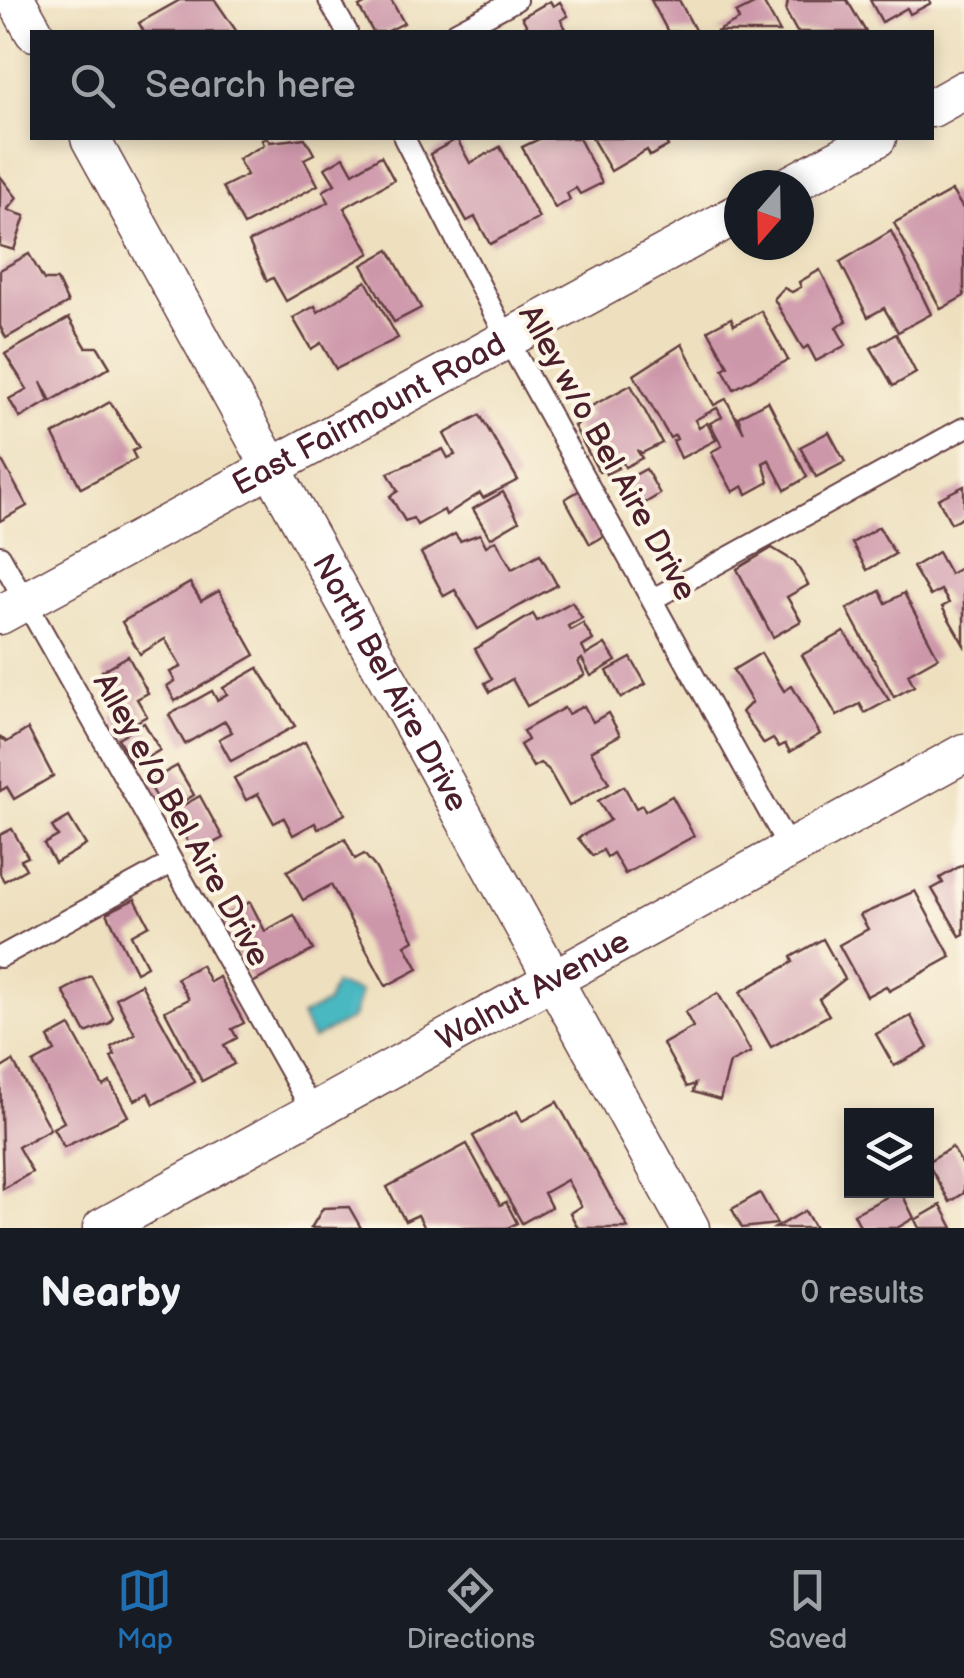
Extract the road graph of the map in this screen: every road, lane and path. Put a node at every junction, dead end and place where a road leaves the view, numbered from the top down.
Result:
1 (16, 0) edge
2 (329, 0) edge
3 (516, 0) edge
4 (33, 30) edge
5 (346, 30) edge
6 (460, 30) edge
7 (964, 90) edge
8 (934, 107) edge
9 (91, 140) edge
10 (405, 140) edge
11 (873, 140) edge
12 (814, 172) edge
13 (724, 221) edge
14 (508, 340) junction
15 (964, 428) edge
16 (270, 468) junction
17 (0, 556) edge
18 (654, 599) junction
19 (12, 608) edge
20 (964, 753) edge
21 (789, 848) junction
22 (170, 864) junction
23 (0, 957) edge
24 (555, 978) junction
25 (313, 1112) junction
26 (102, 1228) edge
27 (690, 1228) edge

1 - 4 street
2 - 5 lane
3 - 6 lane
7 - 8 street
9 - 16 street, North Bel Aire Drive
10 - 14 lane, Alley w/o Bel Aire Drive
11 - 12 street
13 - 14 street, East Fairmount Road
14 - 16 street, East Fairmount Road
14 - 18 lane, Alley w/o Bel Aire Drive
15 - 18 lane
16 - 19 street, East Fairmount Road
16 - 24 street, North Bel Aire Drive
17 - 19 lane, Alley e/o Bel Aire Drive
18 - 21 lane, Alley w/o Bel Aire Drive
19 - 22 lane, Alley e/o Bel Aire Drive
20 - 21 street, Walnut Avenue
21 - 24 street, Walnut Avenue
22 - 23 lane
22 - 25 lane, Alley e/o Bel Aire Drive
24 - 25 street, Walnut Avenue
24 - 27 street, North Bel Aire Drive
25 - 26 street, Walnut Avenue

